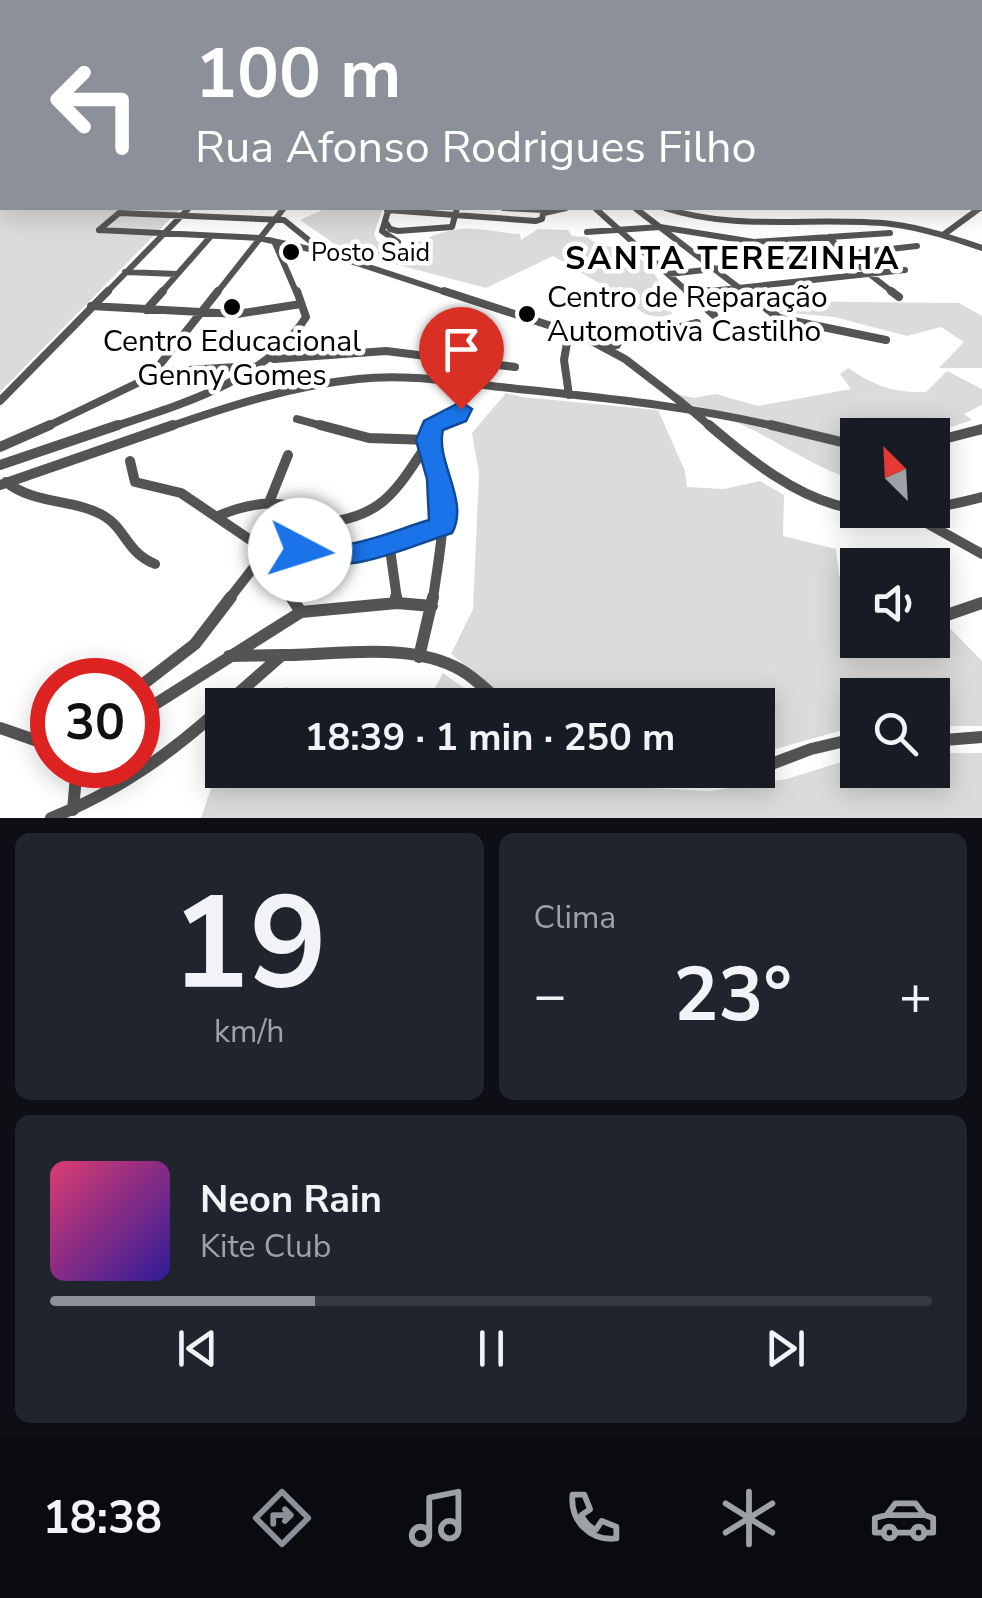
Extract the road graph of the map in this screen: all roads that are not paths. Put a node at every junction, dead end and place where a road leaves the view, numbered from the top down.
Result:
1 (187, 210) edge
2 (283, 210) edge
3 (388, 210) edge
4 (457, 210) edge
5 (597, 210) edge
6 (638, 210) edge
7 (671, 210) edge
8 (977, 210) edge
9 (543, 212) edge
10 (180, 216) junction
11 (279, 218) junction
12 (385, 221) junction
13 (816, 223) junction
14 (660, 227) junction
15 (734, 228) dead end
16 (622, 229) junction
17 (587, 232) dead end
18 (890, 233) dead end
19 (164, 234) junction
20 (942, 235) junction
21 (211, 236) junction
22 (829, 237) junction
23 (260, 238) junction
24 (730, 240) junction
25 (274, 241) junction
26 (310, 241) junction
27 (398, 242) dead end
28 (297, 246) junction
29 (917, 246) dead end
30 (982, 248) edge
31 (323, 252) junction
32 (845, 255) junction
33 (709, 268) junction
34 (905, 270) dead end
35 (125, 272) junction
36 (177, 274) junction
37 (669, 274) junction
38 (870, 275) junction
39 (736, 288) junction
40 (691, 293) junction
41 (898, 297) dead end
42 (301, 304) junction
43 (91, 306) junction
44 (146, 310) junction
45 (198, 313) junction
46 (714, 315) dead end
47 (697, 323) dead end
48 (568, 331) junction
49 (886, 340) dead end
50 (602, 346) junction
51 (270, 359) junction
52 (260, 365) junction
53 (515, 367) dead end
54 (156, 372) junction
55 (461, 383) junction
56 (569, 394) junction
57 (0, 401) edge
58 (296, 419) dead end
59 (982, 428) edge
60 (950, 437) edge
61 (428, 442) junction
62 (840, 442) edge
63 (0, 447) edge
64 (288, 455) dead end
65 (130, 460) dead end
66 (0, 465) edge
67 (3, 484) edge
68 (982, 498) edge
69 (270, 500) junction
70 (950, 506) edge
71 (840, 507) edge
72 (218, 516) junction
73 (443, 526) junction
74 (934, 528) edge
75 (389, 542) junction
76 (254, 544) junction
77 (283, 548) junction
78 (982, 554) edge
79 (266, 556) junction
80 (156, 564) dead end
81 (397, 603) junction
82 (982, 604) edge
83 (432, 606) junction
84 (301, 612) junction
85 (950, 614) edge
86 (282, 655) junction
87 (226, 656) junction
88 (419, 657) junction
89 (160, 671) edge
90 (244, 688) edge
91 (483, 688) edge
92 (160, 700) edge
93 (205, 722) edge
94 (0, 728) edge
95 (30, 738) edge
96 (982, 738) edge
97 (950, 740) edge
98 (840, 742) edge
99 (775, 763) edge
100 (74, 788) edge
101 (73, 810) junction
102 (50, 818) edge

1 - 10 street
2 - 11 street
3 - 12 street
4 - 9 street
4 - 12 street
5 - 16 street
6 - 14 street
7 - 13 street
8 - 20 street
10 - 11 street
10 - 19 street
10 - 19 street
11 - 23 street
11 - 26 street
12 - 27 street
13 - 20 street
13 - 22 street
14 - 16 street
14 - 24 street
14 - 33 street
15 - 24 street
16 - 17 street
16 - 37 street
18 - 22 street
19 - 21 street
19 - 35 street
20 - 30 street
21 - 23 street
21 - 36 street
22 - 24 street
22 - 32 street
23 - 25 street
23 - 45 street
25 - 28 street
25 - 42 street
26 - 28 street
26 - 31 street
28 - 31 street
29 - 32 street
31 - 48 street
32 - 33 street
32 - 38 street
33 - 37 street
33 - 39 street
34 - 38 street
35 - 36 street
35 - 43 street
36 - 44 street
37 - 40 street
38 - 39 street
38 - 41 street
39 - 40 street
39 - 49 street
40 - 46 street
42 - 45 street
42 - 51 street
43 - 44 street
43 - 57 street
44 - 45 street
45 - 54 street
47 - 50 street
48 - 50 street
48 - 56 street
50 - 71 street, bridge
51 - 52 street
51 - 53 street
52 - 54 street
52 - 66 street
54 - 63 street
55 - 56 street
55 - 61 street
55 - 67 street
56 - 62 street
58 - 61 street
59 - 60 street
61 - 69 street
61 - 73 street
64 - 69 street
65 - 72 street
67 - 80 street
68 - 70 street
69 - 72 street
72 - 76 street
73 - 75 street
73 - 83 street
74 - 78 street
75 - 77 street
75 - 81 street
76 - 77 street
76 - 79 street
77 - 79 street
79 - 84 street
79 - 89 street
81 - 83 street
81 - 84 street
82 - 85 street
83 - 88 street
84 - 87 street
86 - 87 street
86 - 88 street
86 - 90 street
87 - 92 street
88 - 91 street
93 - 101 street
94 - 95 street
96 - 97 street
98 - 99 street
100 - 101 street
101 - 102 street

